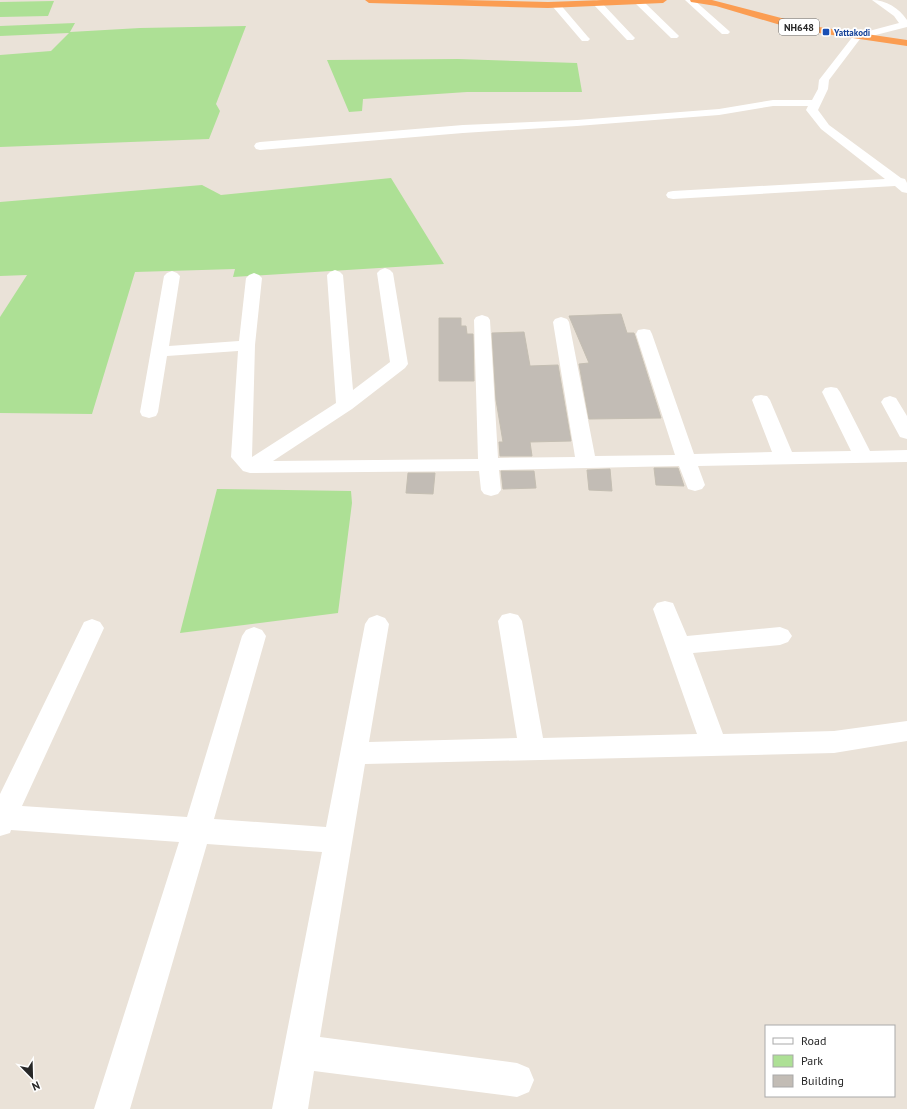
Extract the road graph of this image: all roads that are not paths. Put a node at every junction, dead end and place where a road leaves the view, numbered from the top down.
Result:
1 (369, 0) edge
2 (663, 0) edge
3 (689, 0) edge
4 (694, 0) edge
5 (698, 0) edge
6 (876, 0) edge
7 (638, 1) junction
8 (597, 3) junction
9 (556, 5) junction
10 (886, 6) junction
11 (900, 6) dead end
12 (903, 26) edge
13 (725, 32) dead end
14 (674, 36) dead end
15 (857, 37) junction
16 (630, 38) dead end
17 (585, 39) dead end
18 (907, 43) edge
19 (816, 103) junction
20 (260, 146) dead end
21 (903, 185) edge
22 (673, 195) dead end
23 (385, 273) dead end
24 (335, 275) dead end
25 (172, 276) dead end
26 (254, 278) dead end
27 (482, 320) dead end
28 (561, 322) dead end
29 (644, 334) dead end
30 (247, 345) junction
31 (159, 352) junction
32 (831, 392) dead end
33 (762, 400) dead end
34 (890, 402) dead end
35 (345, 405) junction
36 (149, 412) dead end
37 (907, 433) edge
38 (863, 456) junction
39 (907, 456) edge
40 (784, 458) junction
41 (687, 459) junction
42 (586, 462) junction
43 (488, 464) junction
44 (250, 467) junction
45 (695, 485) dead end
46 (492, 490) dead end
47 (665, 609) dead end
48 (510, 620) dead end
49 (377, 624) dead end
50 (92, 628) dead end
51 (254, 636) dead end
52 (780, 636) dead end
53 (679, 646) junction
54 (907, 731) edge
55 (714, 745) junction
56 (532, 749) junction
57 (354, 753) junction
58 (1, 819) edge
59 (197, 830) junction
60 (338, 840) junction
61 (300, 1052) junction
62 (517, 1080) dead end
63 (112, 1109) edge
64 (290, 1109) edge

1 - 9 highway
2 - 7 highway
3 - 13 street
4 - 5 highway, NH648
5 - 15 highway, NH648
6 - 10 street
7 - 8 highway
7 - 14 street
8 - 9 highway
8 - 16 street
9 - 17 street
10 - 11 street
10 - 12 street
12 - 15 street
15 - 18 highway, NH648
15 - 19 street
19 - 20 street
19 - 21 street
21 - 22 street
23 - 35 street
24 - 35 street
25 - 31 street
26 - 30 street
27 - 43 street
28 - 42 street
29 - 41 street
30 - 31 street
30 - 44 street
31 - 36 street
32 - 38 street
33 - 40 street
34 - 37 street
35 - 44 street
38 - 39 street
38 - 40 street
40 - 41 street
41 - 42 street
41 - 45 street
42 - 43 street
43 - 44 street
43 - 46 street
47 - 53 street
48 - 56 street
49 - 57 street
50 - 58 street
51 - 59 street
52 - 53 street
53 - 55 street
54 - 55 street
55 - 56 street
56 - 57 street
57 - 60 street
58 - 59 street
59 - 60 street
59 - 63 street
60 - 61 street
61 - 62 street
61 - 64 street

